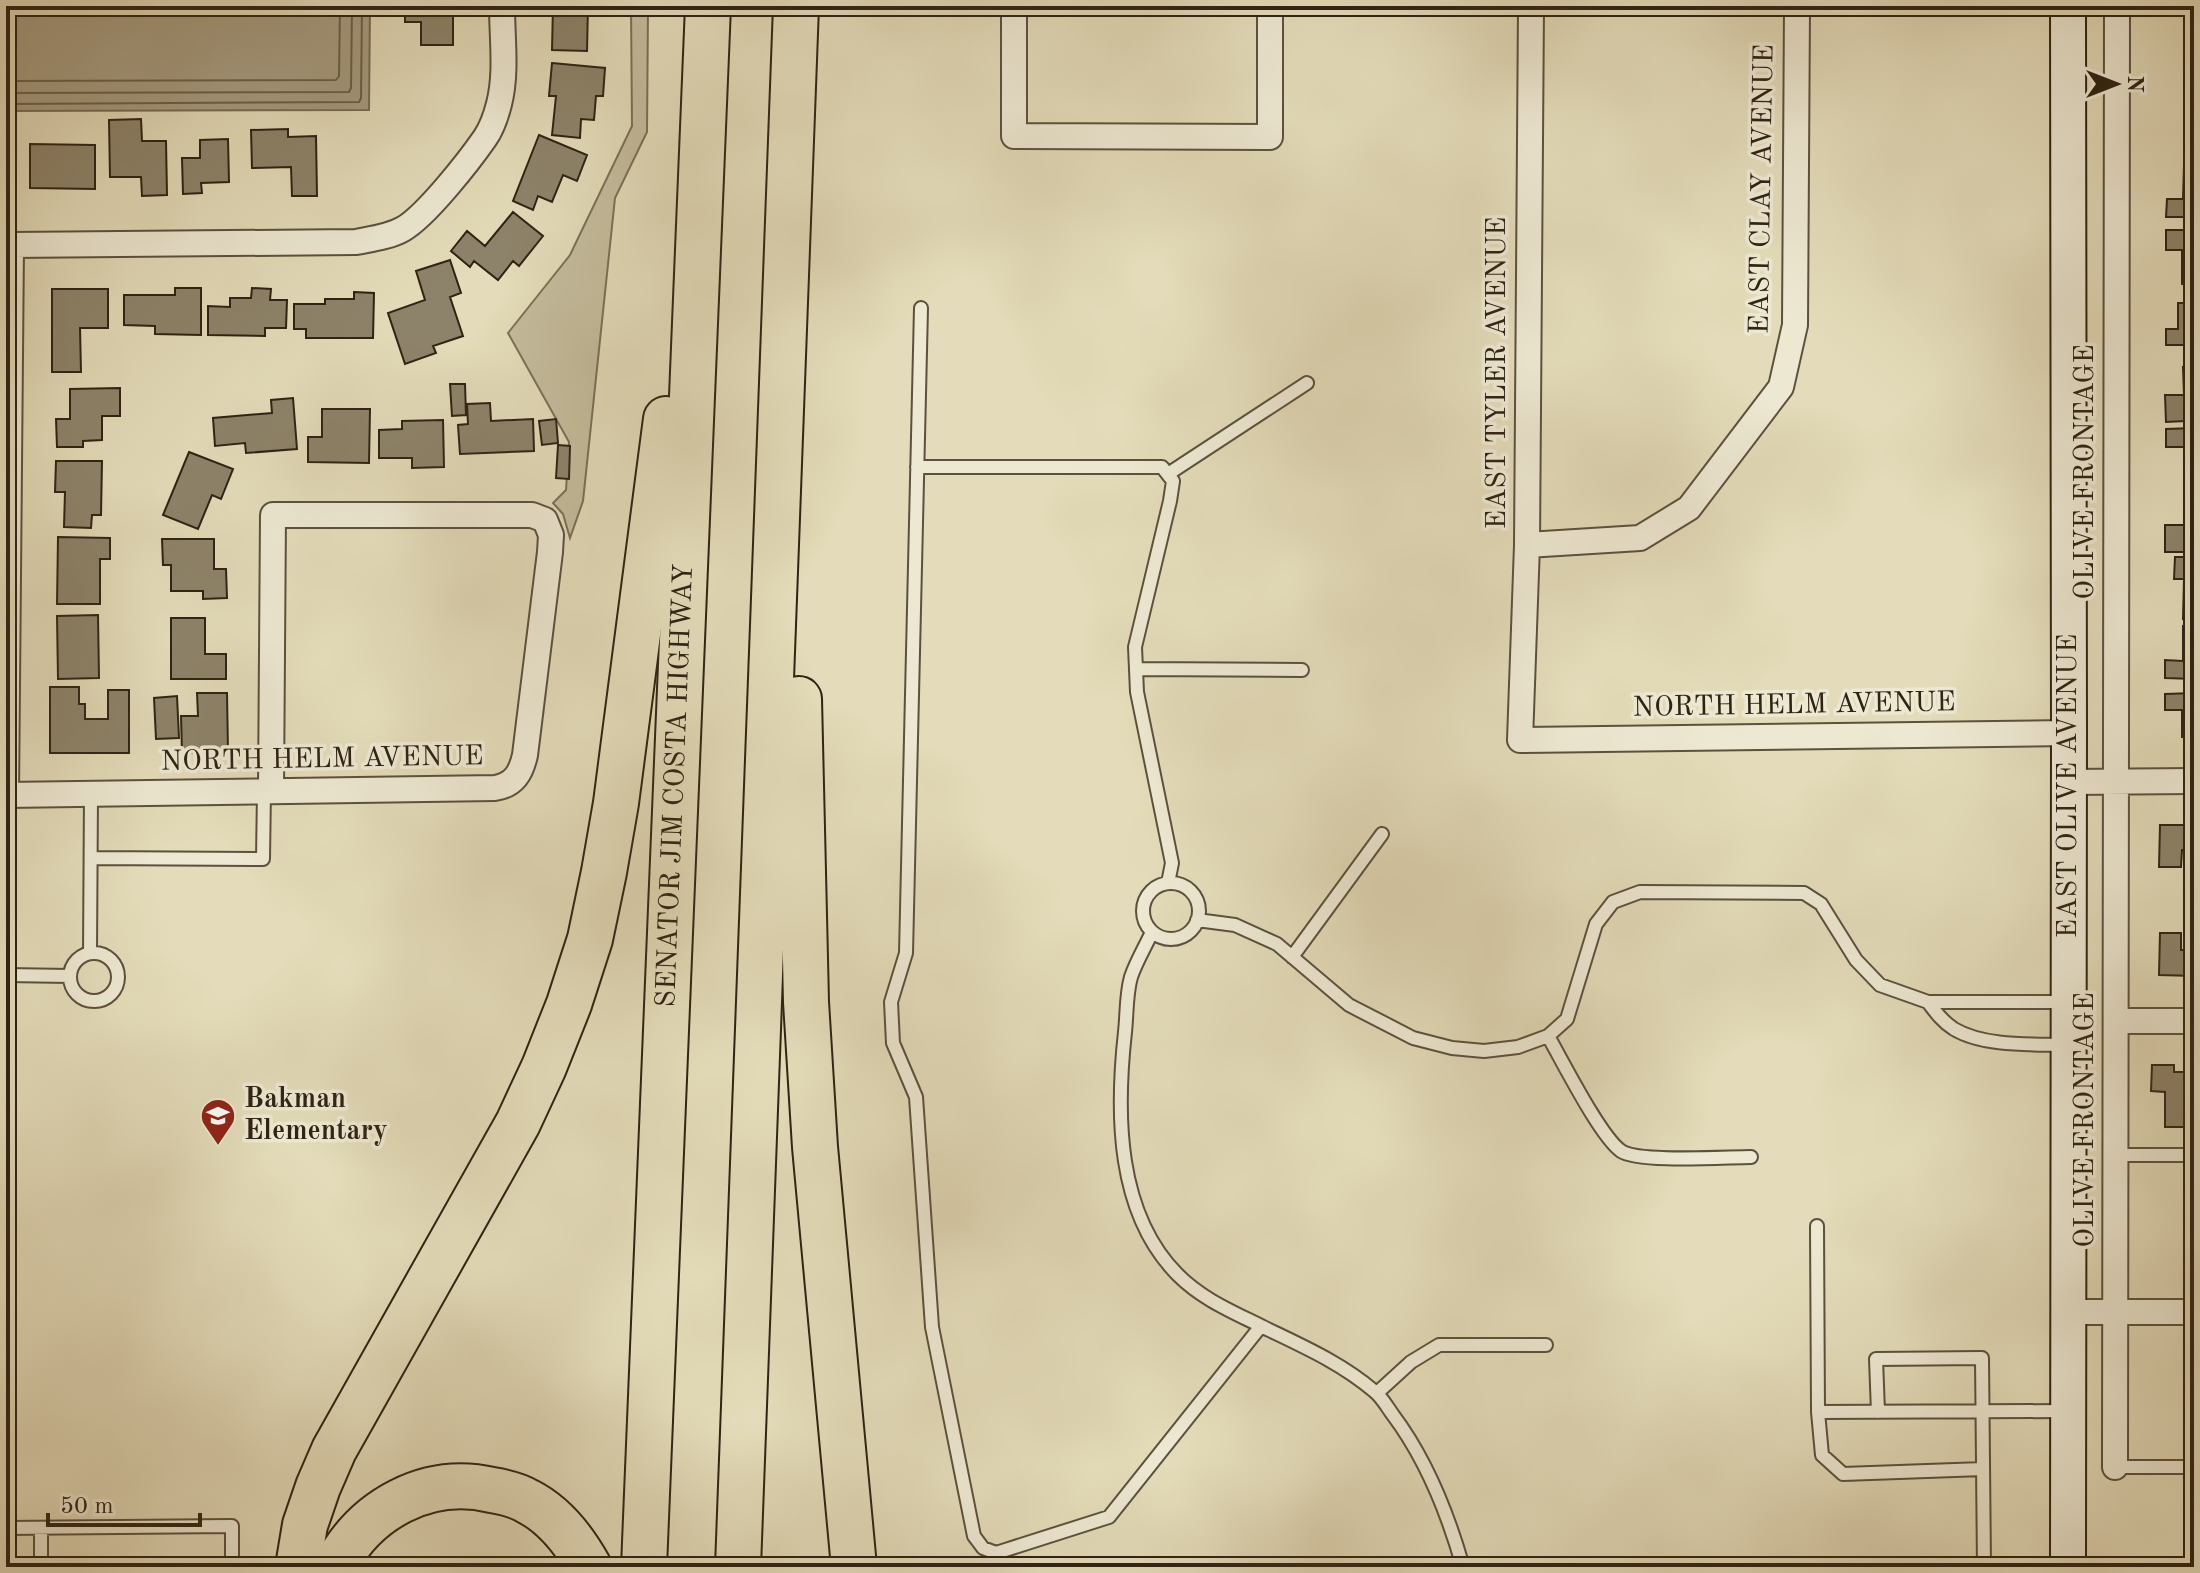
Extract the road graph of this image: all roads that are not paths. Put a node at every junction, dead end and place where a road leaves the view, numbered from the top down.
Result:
1 (502, 6) edge
2 (708, 6) edge
3 (796, 6) edge
4 (1014, 6) edge
5 (1270, 6) edge
6 (1531, 6) edge
7 (1797, 6) edge
8 (2068, 6) edge
9 (2117, 6) edge
10 (703, 131) junction
11 (791, 137) junction
12 (921, 308) dead end
13 (1307, 383) dead end
14 (917, 467) junction
15 (1168, 474) junction
16 (1527, 545) junction
17 (1136, 669) junction
18 (1302, 670) dead end
19 (2069, 733) junction
20 (1520, 740) joint
21 (2116, 781) junction
22 (2194, 781) edge
23 (2069, 782) junction
24 (267, 791) junction
25 (91, 794) junction
26 (6, 795) edge
27 (1382, 834) dead end
28 (91, 858) junction
29 (1168, 883) junction
30 (1197, 920) junction
31 (1152, 932) junction
32 (90, 953) junction
33 (1292, 957) junction
34 (6, 975) edge
35 (70, 976) junction
36 (1928, 1002) junction
37 (2068, 1002) junction
38 (2116, 1021) junction
39 (2194, 1021) edge
40 (1548, 1036) junction
41 (2068, 1045) junction
42 (2116, 1155) junction
43 (2194, 1155) edge
44 (1751, 1157) dead end
45 (1817, 1226) dead end
46 (2068, 1312) junction
47 (2115, 1312) junction
48 (2194, 1312) edge
49 (1261, 1326) junction
50 (1546, 1345) dead end
51 (1377, 1393) junction
52 (2068, 1411) junction
53 (1818, 1412) junction
54 (1878, 1412) junction
55 (1982, 1412) junction
56 (2115, 1467) joint
57 (2194, 1467) edge
58 (1983, 1469) junction
59 (6, 1528) edge
60 (41, 1528) junction
61 (41, 1567) edge
62 (232, 1567) edge
63 (298, 1567) edge
64 (335, 1567) edge
65 (589, 1567) edge
66 (644, 1567) edge
67 (738, 1567) edge
68 (854, 1567) edge
69 (1463, 1567) edge
70 (1984, 1567) edge
71 (2068, 1567) edge

1 - 26 street
2 - 10 highway, SENATOR JIM COSTA HIGHWAY
3 - 11 highway
4 - 5 street
6 - 16 street, EAST TYLER AVENUE
7 - 16 street, EAST CLAY AVENUE
8 - 19 main road, EAST OLIVE AVENUE
9 - 21 street, OLIVE FRONTAGE
10 - 63 highway
10 - 66 highway, SENATOR JIM COSTA HIGHWAY
11 - 67 highway
11 - 68 highway
12 - 14 lane
13 - 15 lane
14 - 15 lane
14 - 49 lane
15 - 17 lane
16 - 20 street, EAST TYLER AVENUE
17 - 18 lane
17 - 29 lane
19 - 20 street, NORTH HELM AVENUE
19 - 23 main road, EAST OLIVE AVENUE
21 - 22 street
21 - 23 street
21 - 38 street, OLIVE FRONTAGE
23 - 37 main road, EAST OLIVE AVENUE
24 - 24 street, NORTH HELM AVENUE
24 - 25 street, NORTH HELM AVENUE
24 - 28 lane
25 - 26 street, NORTH HELM AVENUE
25 - 28 lane
27 - 33 lane
28 - 32 lane
29 - 30 lane
29 - 31 lane
30 - 31 lane
30 - 33 lane
31 - 49 lane
32 - 35 lane
32 - 35 lane
33 - 40 lane
34 - 35 lane
36 - 37 lane
36 - 40 lane
36 - 41 lane
37 - 41 main road, EAST OLIVE AVENUE
38 - 39 street
38 - 42 street, OLIVE FRONTAGE
40 - 44 lane
41 - 46 main road, EAST OLIVE AVENUE
42 - 43 lane
42 - 47 street, OLIVE FRONTAGE
45 - 53 lane
46 - 47 street
46 - 52 main road, EAST OLIVE AVENUE
47 - 48 street
47 - 56 street, OLIVE FRONTAGE
49 - 51 lane
50 - 51 lane
51 - 69 lane
52 - 55 lane
52 - 71 main road, EAST OLIVE AVENUE
53 - 54 lane
53 - 58 lane
54 - 55 lane
54 - 55 lane
55 - 58 lane
56 - 57 lane
58 - 70 lane
59 - 60 lane
60 - 61 lane
60 - 62 lane
64 - 65 highway

